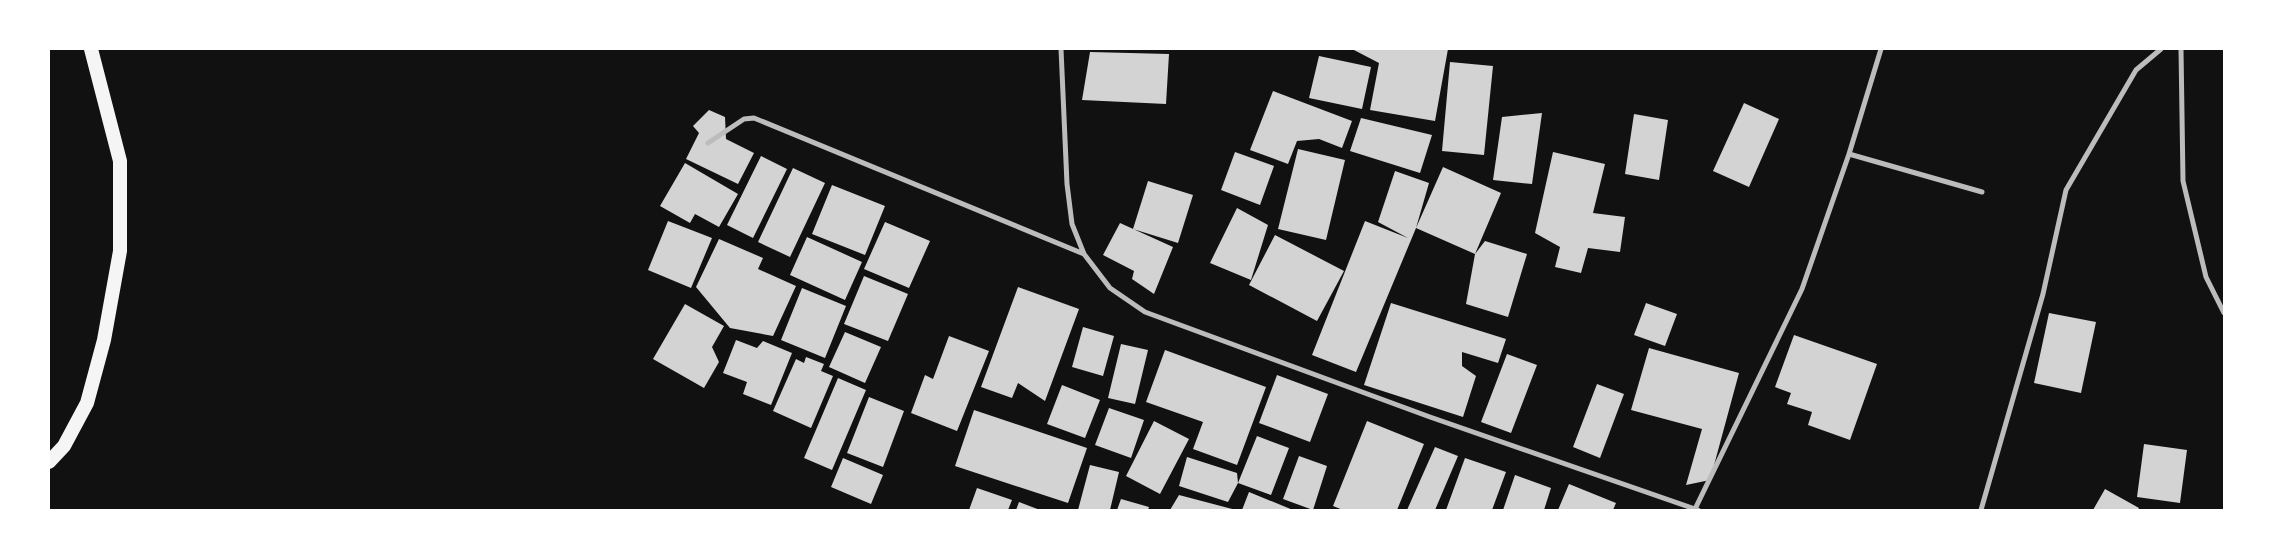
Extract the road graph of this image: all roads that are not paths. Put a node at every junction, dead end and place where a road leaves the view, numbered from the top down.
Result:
1 (91, 49) edge
2 (1061, 49) edge
3 (1881, 49) edge
4 (2161, 49) edge
5 (2181, 49) edge
6 (708, 143) dead end
7 (1849, 154) junction
8 (1982, 192) dead end
9 (1084, 254) junction
10 (2224, 313) edge
11 (49, 462) edge
12 (1697, 510) edge
13 (1981, 510) edge

1 - 11 highway
2 - 9 street
3 - 7 street
4 - 13 street
5 - 10 street
6 - 9 street
7 - 8 street
7 - 12 street
9 - 12 street

